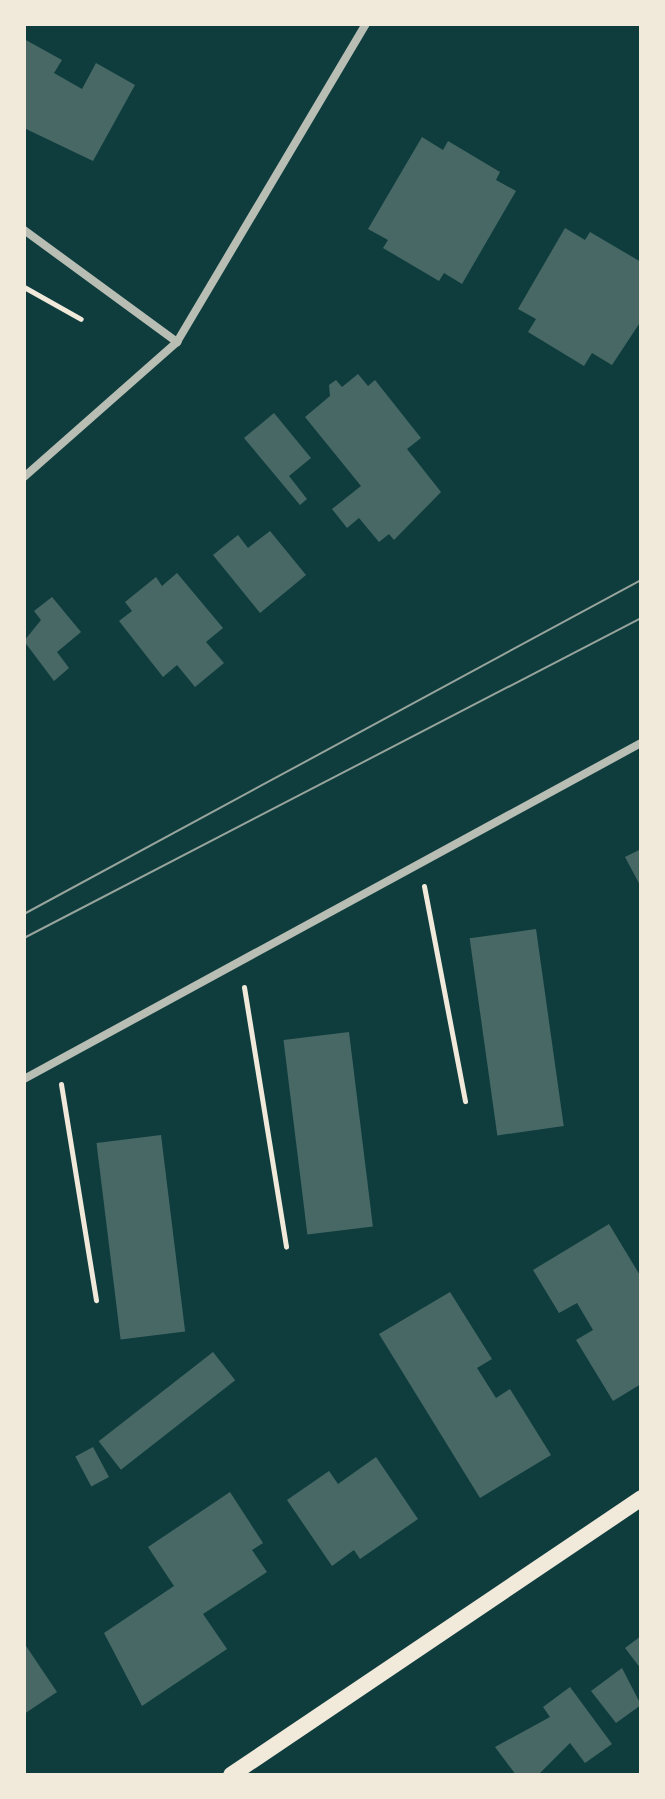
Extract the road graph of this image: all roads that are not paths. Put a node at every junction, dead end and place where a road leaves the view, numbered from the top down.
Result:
1 (366, 24) edge
2 (24, 230) edge
3 (177, 342) junction
4 (24, 477) edge
5 (641, 743) edge
6 (24, 1079) edge
7 (641, 1498) edge
8 (231, 1775) edge

1 - 3 street
2 - 3 street
3 - 4 street
5 - 6 street
7 - 8 main road

